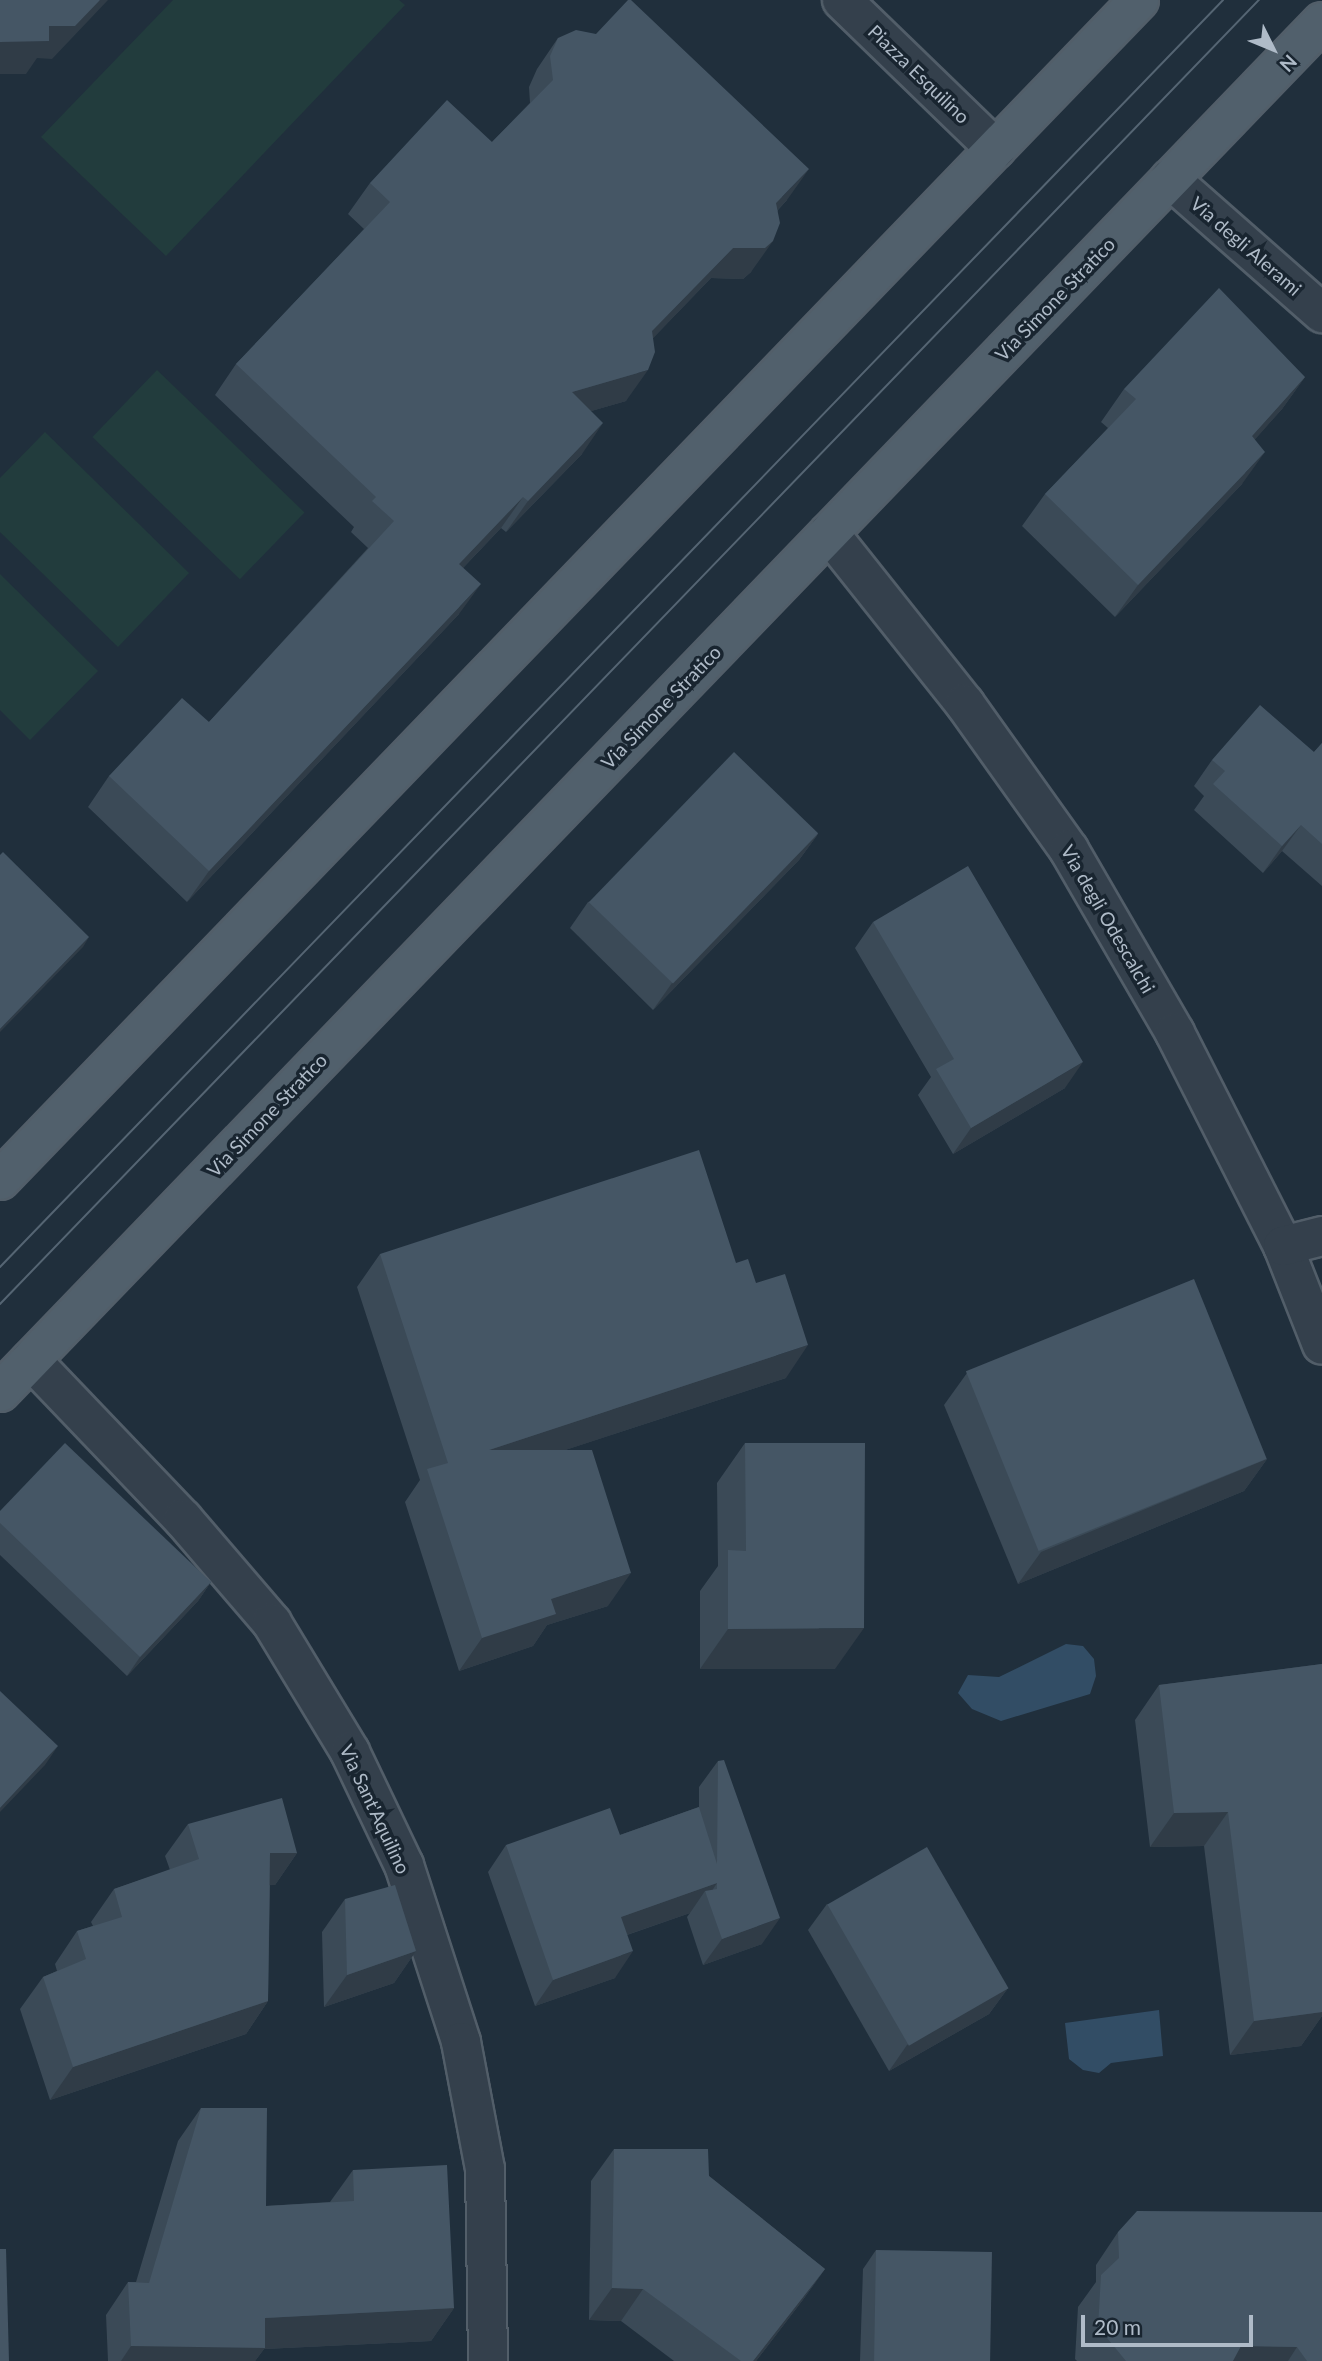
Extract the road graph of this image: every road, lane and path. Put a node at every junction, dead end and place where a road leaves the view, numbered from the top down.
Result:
1 (842, 0) edge
2 (1139, 0) edge
3 (1322, 22) edge
4 (996, 149) junction
5 (1170, 179) junction
6 (1322, 313) edge
7 (829, 533) junction
8 (0, 1180) edge
9 (1322, 1236) edge
10 (1283, 1246) junction
11 (1322, 1345) edge
12 (31, 1360) junction
13 (0, 1392) edge
14 (488, 2361) edge

1 - 4 street, Piazza Esquilino
2 - 4 main road
3 - 5 main road, Via Simone Stratico
4 - 8 main road
5 - 6 street, Via degli Alerami
5 - 7 main road, Via Simone Stratico
7 - 10 street, Via degli Odescalchi
7 - 12 main road, Via Simone Stratico
9 - 10 street
10 - 11 street, Via degli Odescalchi
12 - 13 main road, Via Simone Stratico
12 - 14 street, Via Sant'Aquilino

